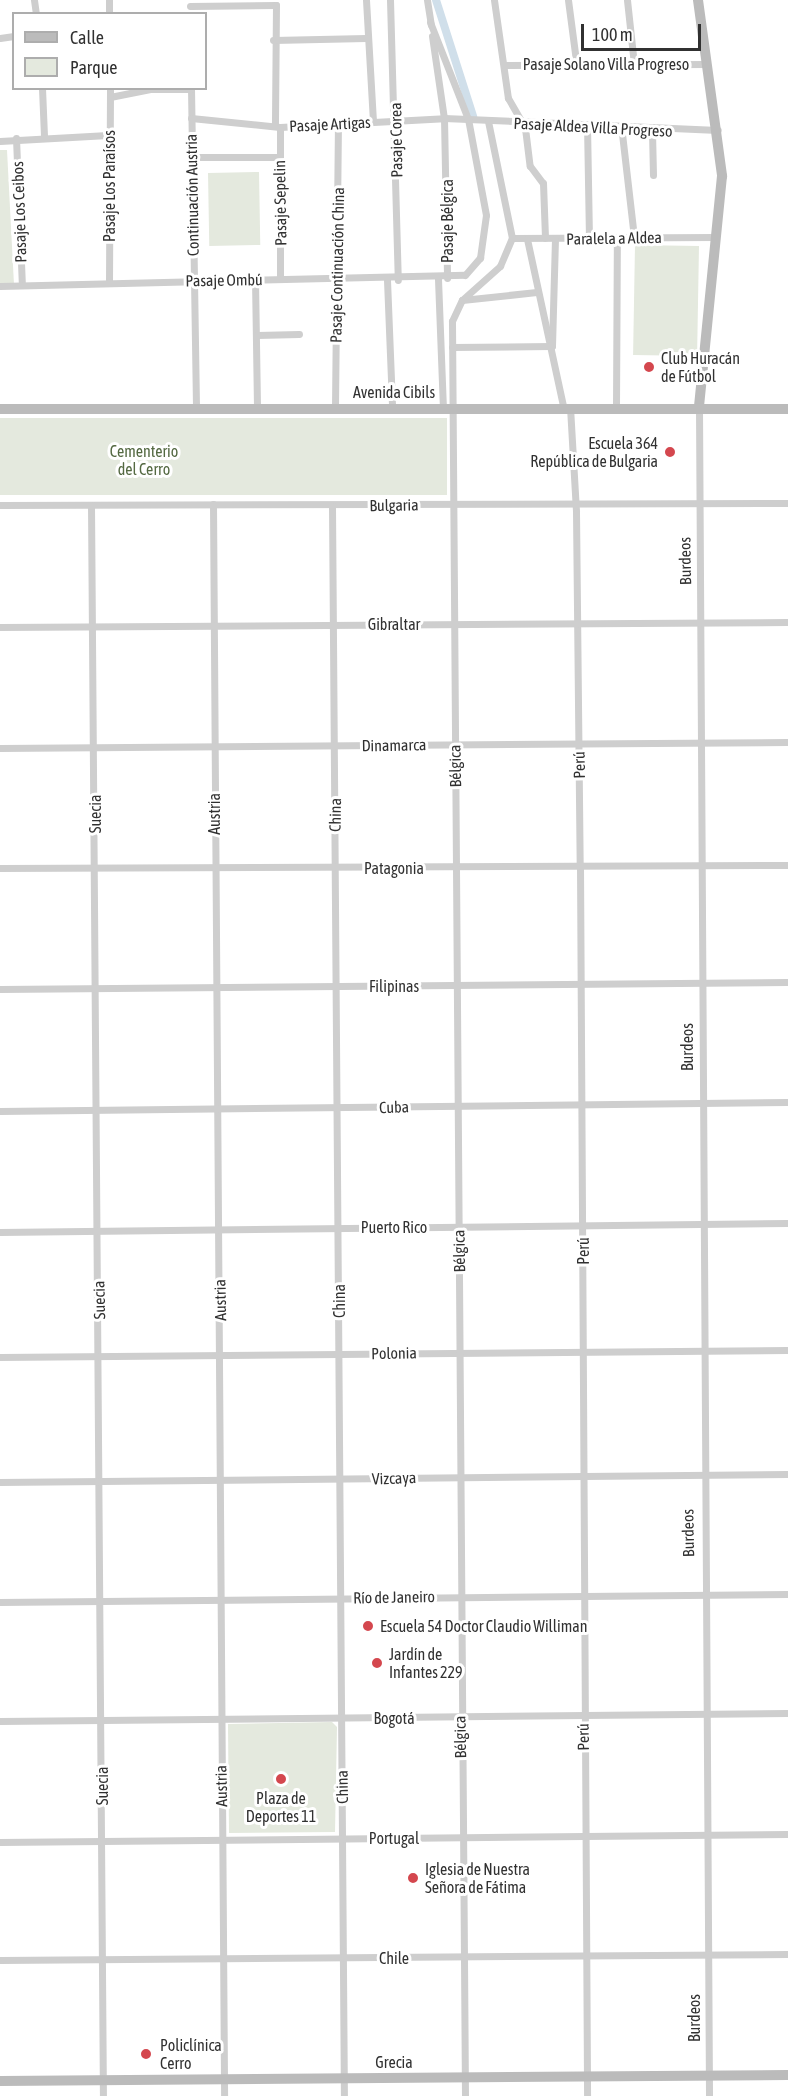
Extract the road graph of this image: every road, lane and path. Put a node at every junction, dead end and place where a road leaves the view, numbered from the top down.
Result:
1 (366, 0) edge
2 (390, 0) edge
3 (426, 0) edge
4 (494, 0) edge
5 (568, 0) edge
6 (627, 0) edge
7 (698, 0) edge
8 (190, 7) edge
9 (430, 22) junction
10 (366, 38) junction
11 (273, 40) junction
12 (576, 61) junction
13 (634, 64) junction
14 (707, 64) junction
15 (504, 65) junction
16 (42, 90) edge
17 (110, 90) edge
18 (145, 90) edge
19 (191, 90) edge
20 (110, 97) junction
21 (191, 118) junction
22 (444, 118) junction
23 (397, 119) junction
24 (468, 119) junction
25 (373, 121) junction
26 (489, 121) junction
27 (338, 122) junction
28 (523, 122) junction
29 (587, 124) junction
30 (621, 125) junction
31 (277, 126) junction
32 (718, 130) junction
33 (652, 131) junction
34 (108, 135) junction
35 (44, 136) junction
36 (16, 138) junction
37 (0, 141) edge
38 (192, 157) junction
39 (279, 157) junction
40 (653, 176) dead end
41 (716, 237) junction
42 (512, 238) junction
43 (545, 238) junction
44 (617, 238) junction
45 (634, 238) junction
46 (527, 239) junction
47 (555, 239) junction
48 (589, 239) junction
49 (447, 278) junction
50 (255, 279) junction
51 (280, 279) junction
52 (438, 279) junction
53 (337, 280) junction
54 (387, 280) junction
55 (398, 280) junction
56 (194, 281) junction
57 (109, 283) junction
58 (22, 285) junction
59 (0, 286) edge
60 (537, 292) junction
61 (462, 300) junction
62 (299, 334) dead end
63 (257, 335) junction
64 (552, 346) junction
65 (452, 347) junction
66 (567, 406) junction
67 (392, 407) junction
68 (443, 407) junction
69 (455, 407) junction
70 (616, 407) junction
71 (334, 408) junction
72 (699, 408) junction
73 (0, 409) edge
74 (196, 409) junction
75 (788, 409) edge
76 (257, 410) junction
77 (788, 503) edge
78 (213, 504) junction
79 (456, 504) junction
80 (700, 504) junction
81 (0, 505) edge
82 (91, 505) junction
83 (574, 505) junction
84 (332, 506) junction
85 (578, 622) junction
86 (788, 622) edge
87 (453, 623) junction
88 (701, 623) junction
89 (334, 624) junction
90 (93, 625) junction
91 (213, 625) junction
92 (0, 627) edge
93 (702, 742) junction
94 (788, 742) edge
95 (454, 744) junction
96 (578, 744) junction
97 (335, 746) junction
98 (94, 747) junction
99 (214, 747) junction
100 (0, 748) edge
101 (704, 865) junction
102 (788, 865) edge
103 (580, 866) junction
104 (456, 867) junction
105 (0, 868) edge
106 (335, 868) junction
107 (95, 869) junction
108 (215, 870) junction
109 (788, 982) edge
110 (579, 984) junction
111 (701, 984) junction
112 (456, 986) junction
113 (336, 987) junction
114 (216, 988) junction
115 (0, 989) edge
116 (97, 989) junction
117 (788, 1102) edge
118 (702, 1103) junction
119 (580, 1104) junction
120 (459, 1106) junction
121 (98, 1109) junction
122 (337, 1109) junction
123 (0, 1111) edge
124 (216, 1111) junction
125 (788, 1223) edge
126 (705, 1225) junction
127 (583, 1226) junction
128 (339, 1227) junction
129 (458, 1227) junction
130 (219, 1230) junction
131 (97, 1231) junction
132 (0, 1232) edge
133 (788, 1350) edge
134 (704, 1351) junction
135 (339, 1353) junction
136 (460, 1353) junction
137 (583, 1353) junction
138 (219, 1354) junction
139 (100, 1355) junction
140 (0, 1357) edge
141 (788, 1474) edge
142 (703, 1475) junction
143 (582, 1476) junction
144 (461, 1477) junction
145 (219, 1480) junction
146 (340, 1480) junction
147 (101, 1481) junction
148 (0, 1482) edge
149 (704, 1594) junction
150 (788, 1594) edge
151 (460, 1596) junction
152 (581, 1596) junction
153 (341, 1598) junction
154 (100, 1599) junction
155 (220, 1600) junction
156 (0, 1602) edge
157 (788, 1713) edge
158 (705, 1714) junction
159 (583, 1717) junction
160 (459, 1718) junction
161 (220, 1719) junction
162 (341, 1719) junction
163 (0, 1721) edge
164 (102, 1721) junction
165 (788, 1834) edge
166 (707, 1835) junction
167 (584, 1836) junction
168 (461, 1837) junction
169 (342, 1838) junction
170 (222, 1839) junction
171 (102, 1841) junction
172 (0, 1842) edge
173 (788, 1954) edge
174 (708, 1955) junction
175 (586, 1956) junction
176 (344, 1958) junction
177 (463, 1958) junction
178 (103, 1959) junction
179 (224, 1959) junction
180 (0, 1960) edge
181 (788, 2075) edge
182 (587, 2076) junction
183 (709, 2076) junction
184 (465, 2077) junction
185 (344, 2078) junction
186 (223, 2079) junction
187 (0, 2080) edge
188 (103, 2080) junction
189 (103, 2096) edge
190 (224, 2096) edge
191 (344, 2096) edge
192 (465, 2096) edge
193 (587, 2096) edge
194 (709, 2096) edge

1 - 10 street
2 - 23 street, Pasaje Corea
3 - 9 street, Pasaje Bélgica
4 - 15 street
5 - 12 street
6 - 13 street
7 - 14 street, Burdeos
8 - 11 street, Pasaje Sepelin
9 - 22 street, Pasaje Bélgica
9 - 24 street, Pasaje Bélgica
10 - 11 street
10 - 25 street
11 - 31 street, Pasaje Sepelin
12 - 13 street, Pasaje Solano Villa Progreso
12 - 15 street, Pasaje Solano Villa Progreso
13 - 14 street, Pasaje Solano Villa Progreso
14 - 32 street, Burdeos
15 - 28 street
16 - 35 street
17 - 20 street, Pasaje Los Paraísos
18 - 20 street
19 - 21 street, Continuación Austria
20 - 34 street, Pasaje Los Paraísos
21 - 31 street, Pasaje Artigas
21 - 38 street, Continuación Austria
22 - 23 street, Pasaje Artigas
22 - 24 street, Pasaje Artigas
22 - 49 street, Pasaje Bélgica
23 - 25 street, Pasaje Artigas
23 - 55 street, Pasaje Corea
24 - 26 street, Pasaje Aldea Villa Progreso
24 - 49 street, Pasaje Bélgica
25 - 27 street, Pasaje Artigas
26 - 28 street, Pasaje Aldea Villa Progreso
26 - 42 street
27 - 31 street, Pasaje Artigas
27 - 53 street, Pasaje Continuación China
28 - 29 street, Pasaje Aldea Villa Progreso
28 - 43 street
29 - 30 street, Pasaje Aldea Villa Progreso
29 - 48 street
30 - 33 street, Pasaje Aldea Villa Progreso
30 - 45 street
31 - 39 street, Pasaje Sepelin
32 - 33 street, Pasaje Aldea Villa Progreso
32 - 41 street, Burdeos
33 - 40 street
34 - 35 street
34 - 57 street, Pasaje Los Paraísos
35 - 36 street
36 - 37 street
36 - 58 street, Pasaje Los Ceibos
38 - 39 street
38 - 56 street, Continuación Austria
39 - 51 street, Pasaje Sepelin
41 - 45 street, Paralela a Aldea
41 - 72 street, Burdeos
42 - 46 street, Paralela a Aldea
42 - 61 street
43 - 46 street, Paralela a Aldea
43 - 47 street, Paralela a Aldea
44 - 45 street, Paralela a Aldea
44 - 48 street, Paralela a Aldea
44 - 70 street
46 - 60 street
47 - 48 street, Paralela a Aldea
47 - 64 street
49 - 52 street, Pasaje Ombú
50 - 51 street, Pasaje Ombú
50 - 56 street, Pasaje Ombú
50 - 63 street
51 - 53 street, Pasaje Ombú
52 - 55 street, Pasaje Ombú
52 - 68 street, Pasaje Bélgica
53 - 54 street, Pasaje Ombú
53 - 71 street, Pasaje Continuación China
54 - 55 street, Pasaje Ombú
54 - 67 street
56 - 57 street, Pasaje Ombú
56 - 74 street, Continuación Austria
57 - 58 street, Pasaje Ombú
58 - 59 street, Pasaje Ombú
60 - 61 street
60 - 64 street
61 - 65 street
62 - 63 street
63 - 76 street
64 - 65 street
64 - 66 street, Perú
65 - 69 street
66 - 69 street, Avenida Cibils
66 - 70 street, Avenida Cibils
66 - 83 street, Perú
67 - 68 street, Avenida Cibils
67 - 71 street, Avenida Cibils
68 - 69 street, Avenida Cibils
69 - 79 street, Bélgica
70 - 72 street, Avenida Cibils
71 - 76 street, Avenida Cibils
72 - 75 street, Avenida Cibils
72 - 80 street, Burdeos
73 - 74 street, Avenida Cibils
74 - 76 street, Avenida Cibils
77 - 80 street, Bulgaria
78 - 82 street, Bulgaria
78 - 84 street, Bulgaria
78 - 91 street, Austria
79 - 83 street, Bulgaria
79 - 84 street, Bulgaria
79 - 87 street, Bélgica
80 - 83 street, Bulgaria
80 - 88 street, Burdeos
81 - 82 street, Bulgaria
82 - 90 street, Suecia
83 - 85 street, Perú
84 - 89 street, China
85 - 87 street, Gibraltar
85 - 88 street, Gibraltar
85 - 96 street, Perú
86 - 88 street, Gibraltar
87 - 89 street, Gibraltar
87 - 95 street, Bélgica
88 - 93 street, Burdeos
89 - 91 street, Gibraltar
89 - 97 street, China
90 - 91 street, Gibraltar
90 - 92 street, Gibraltar
90 - 98 street, Suecia
91 - 99 street, Austria
93 - 94 street, Dinamarca
93 - 96 street, Dinamarca
93 - 101 street, Burdeos
95 - 96 street, Dinamarca
95 - 97 street, Dinamarca
95 - 104 street, Bélgica
96 - 103 street, Perú
97 - 99 street, Dinamarca
97 - 106 street, China
98 - 99 street, Dinamarca
98 - 100 street, Dinamarca
98 - 107 street, Suecia
99 - 108 street, Austria
101 - 102 street, Patagonia
101 - 103 street, Patagonia
101 - 111 street, Burdeos
103 - 104 street, Patagonia
103 - 110 street, Perú
104 - 106 street, Patagonia
104 - 112 street, Bélgica
105 - 107 street, Patagonia
106 - 108 street, Patagonia
106 - 113 street, China
107 - 108 street, Patagonia
107 - 116 street, Suecia
108 - 114 street, Austria
109 - 111 street, Filipinas
110 - 111 street, Filipinas
110 - 112 street, Filipinas
110 - 119 street, Perú
111 - 118 street, Burdeos
112 - 113 street, Filipinas
112 - 120 street, Bélgica
113 - 114 street, Filipinas
113 - 122 street, China
114 - 116 street, Filipinas
114 - 124 street, Austria
115 - 116 street, Filipinas
116 - 121 street, Suecia
117 - 118 street, Cuba
118 - 119 street, Cuba
118 - 126 street, Burdeos
119 - 120 street, Cuba
119 - 127 street, Perú
120 - 122 street, Cuba
120 - 129 street, Bélgica
121 - 123 street, Cuba
121 - 124 street, Cuba
121 - 131 street, Suecia
122 - 124 street, Cuba
122 - 128 street, China
124 - 130 street, Austria
125 - 126 street, Puerto Rico
126 - 127 street, Puerto Rico
126 - 134 street, Burdeos
127 - 129 street, Puerto Rico
127 - 137 street, Perú
128 - 129 street, Puerto Rico
128 - 130 street, Puerto Rico
128 - 135 street, China
129 - 136 street, Bélgica
130 - 131 street, Puerto Rico
130 - 138 street, Austria
131 - 132 street, Puerto Rico
131 - 139 street, Suecia
133 - 134 street, Polonia
134 - 137 street, Polonia
134 - 142 street, Burdeos
135 - 136 street, Polonia
135 - 138 street, Polonia
135 - 146 street, China
136 - 137 street, Polonia
136 - 144 street, Bélgica
137 - 143 street, Perú
138 - 139 street, Polonia
138 - 145 street, Austria
139 - 140 street, Polonia
139 - 147 street, Suecia
141 - 142 street, Vizcaya
142 - 143 street, Vizcaya
142 - 149 street, Burdeos
143 - 144 street, Vizcaya
143 - 152 street, Perú
144 - 146 street, Vizcaya
144 - 151 street, Bélgica
145 - 146 street, Vizcaya
145 - 147 street, Vizcaya
145 - 155 street, Austria
146 - 153 street, China
147 - 148 street, Vizcaya
147 - 154 street, Suecia
149 - 150 street, Río de Janeiro
149 - 152 street, Río de Janeiro
149 - 158 street, Burdeos
151 - 152 street, Río de Janeiro
151 - 153 street, Río de Janeiro
151 - 160 street, Bélgica
152 - 159 street, Perú
153 - 155 street, Río de Janeiro
153 - 162 street, China
154 - 155 street, Río de Janeiro
154 - 156 street, Río de Janeiro
154 - 164 street, Suecia
155 - 161 street, Austria
157 - 158 street, Bogotá
158 - 159 street, Bogotá
158 - 166 street, Burdeos
159 - 160 street, Bogotá
159 - 167 street, Perú
160 - 162 street, Bogotá
160 - 168 street, Bélgica
161 - 162 street, Bogotá
161 - 164 street, Bogotá
161 - 170 street, Austria
162 - 169 street, China
163 - 164 street, Bogotá
164 - 171 street, Suecia
165 - 166 street, Portugal
166 - 167 street, Portugal
166 - 174 street, Burdeos
167 - 168 street, Portugal
167 - 175 street, Perú
168 - 169 street, Portugal
168 - 177 street, Bélgica
169 - 170 street, Portugal
169 - 176 street, China
170 - 171 street, Portugal
170 - 179 street, Austria
171 - 172 street, Portugal
171 - 178 street, Suecia
173 - 174 street, Chile
174 - 175 street, Chile
174 - 183 street, Burdeos
175 - 177 street, Chile
175 - 182 street, Perú
176 - 177 street, Chile
176 - 179 street, Chile
176 - 185 street, China
177 - 184 street, Bélgica
178 - 179 street, Chile
178 - 180 street, Chile
178 - 188 street, Suecia
179 - 186 street, Austria
181 - 183 street, Grecia
182 - 183 street, Grecia
182 - 184 street, Grecia
182 - 193 street, Perú
183 - 194 street, Burdeos
184 - 185 street, Grecia
184 - 192 street, Bélgica
185 - 186 street, Grecia
185 - 191 street, China
186 - 188 street, Grecia
186 - 190 street, Austria
187 - 188 street, Grecia
188 - 189 street, Suecia

